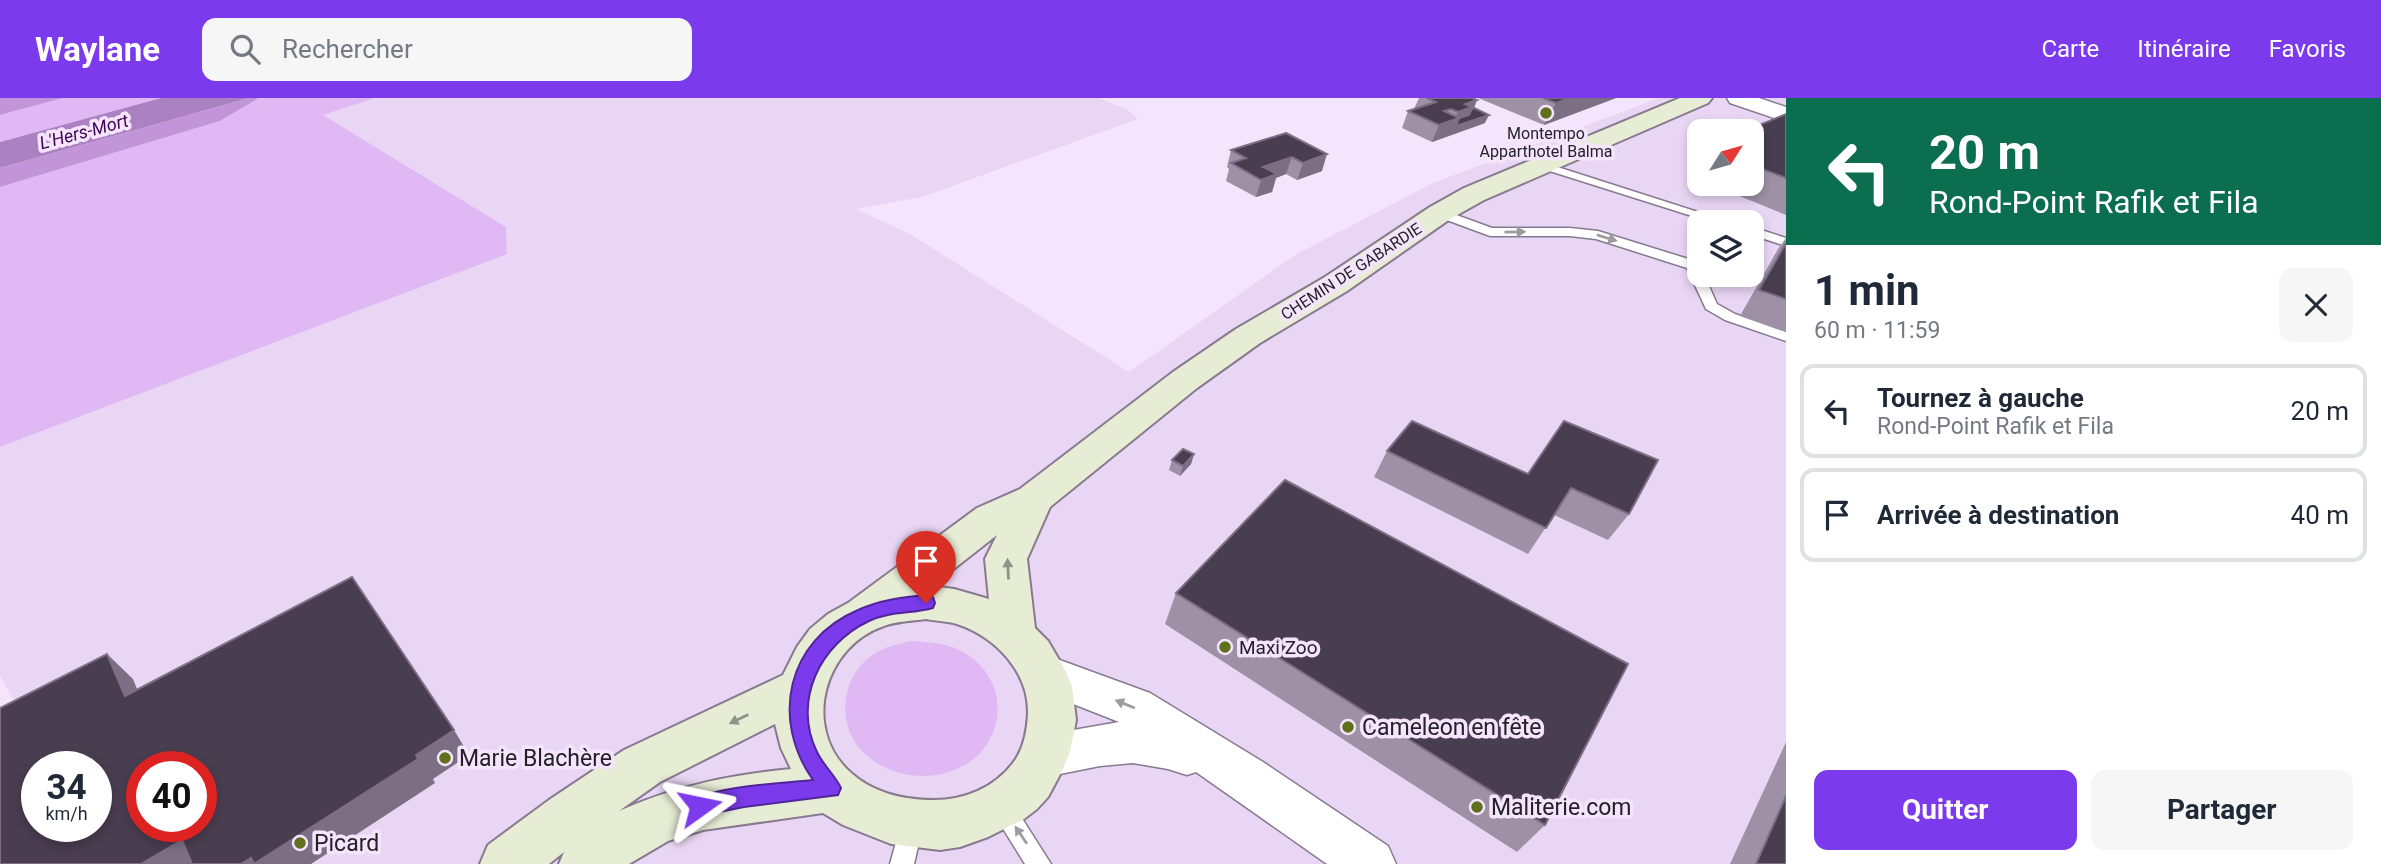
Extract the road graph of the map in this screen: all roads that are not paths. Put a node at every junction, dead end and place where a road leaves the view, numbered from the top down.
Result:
1 (1700, 98) edge
2 (1738, 98) edge
3 (1786, 115) edge
4 (1541, 165) junction
5 (1687, 211) edge
6 (1440, 213) junction
7 (1764, 235) edge
8 (1786, 242) edge
9 (1786, 337) edge
10 (1034, 499) junction
11 (864, 615) junction
12 (1014, 636) junction
13 (1046, 674) junction
14 (800, 690) junction
15 (1045, 757) junction
16 (1246, 778) junction
17 (831, 788) junction
18 (1001, 806) junction
19 (906, 845) edge
20 (507, 864) edge
21 (586, 864) edge
22 (1040, 864) edge
23 (1370, 864) edge

1 - 4 street, CHEMIN DE GABARDIE
2 - 3 street
4 - 5 lane
4 - 6 street, CHEMIN DE GABARDIE
6 -> 9 lane
6 - 10 street, CHEMIN DE GABARDIE
7 - 8 lane
10 - 11 street, CHEMIN DE GABARDIE
12 -> 10 street, CHEMIN DE GABARDIE
11 - 12 street
11 - 14 street
12 - 13 street
13 - 15 street
16 -> 13 street
14 - 17 street
14 -> 20 street
15 - 16 street
15 - 18 street
16 - 23 street
17 - 19 street
17 - 21 street
18 - 19 street
22 -> 18 lane

